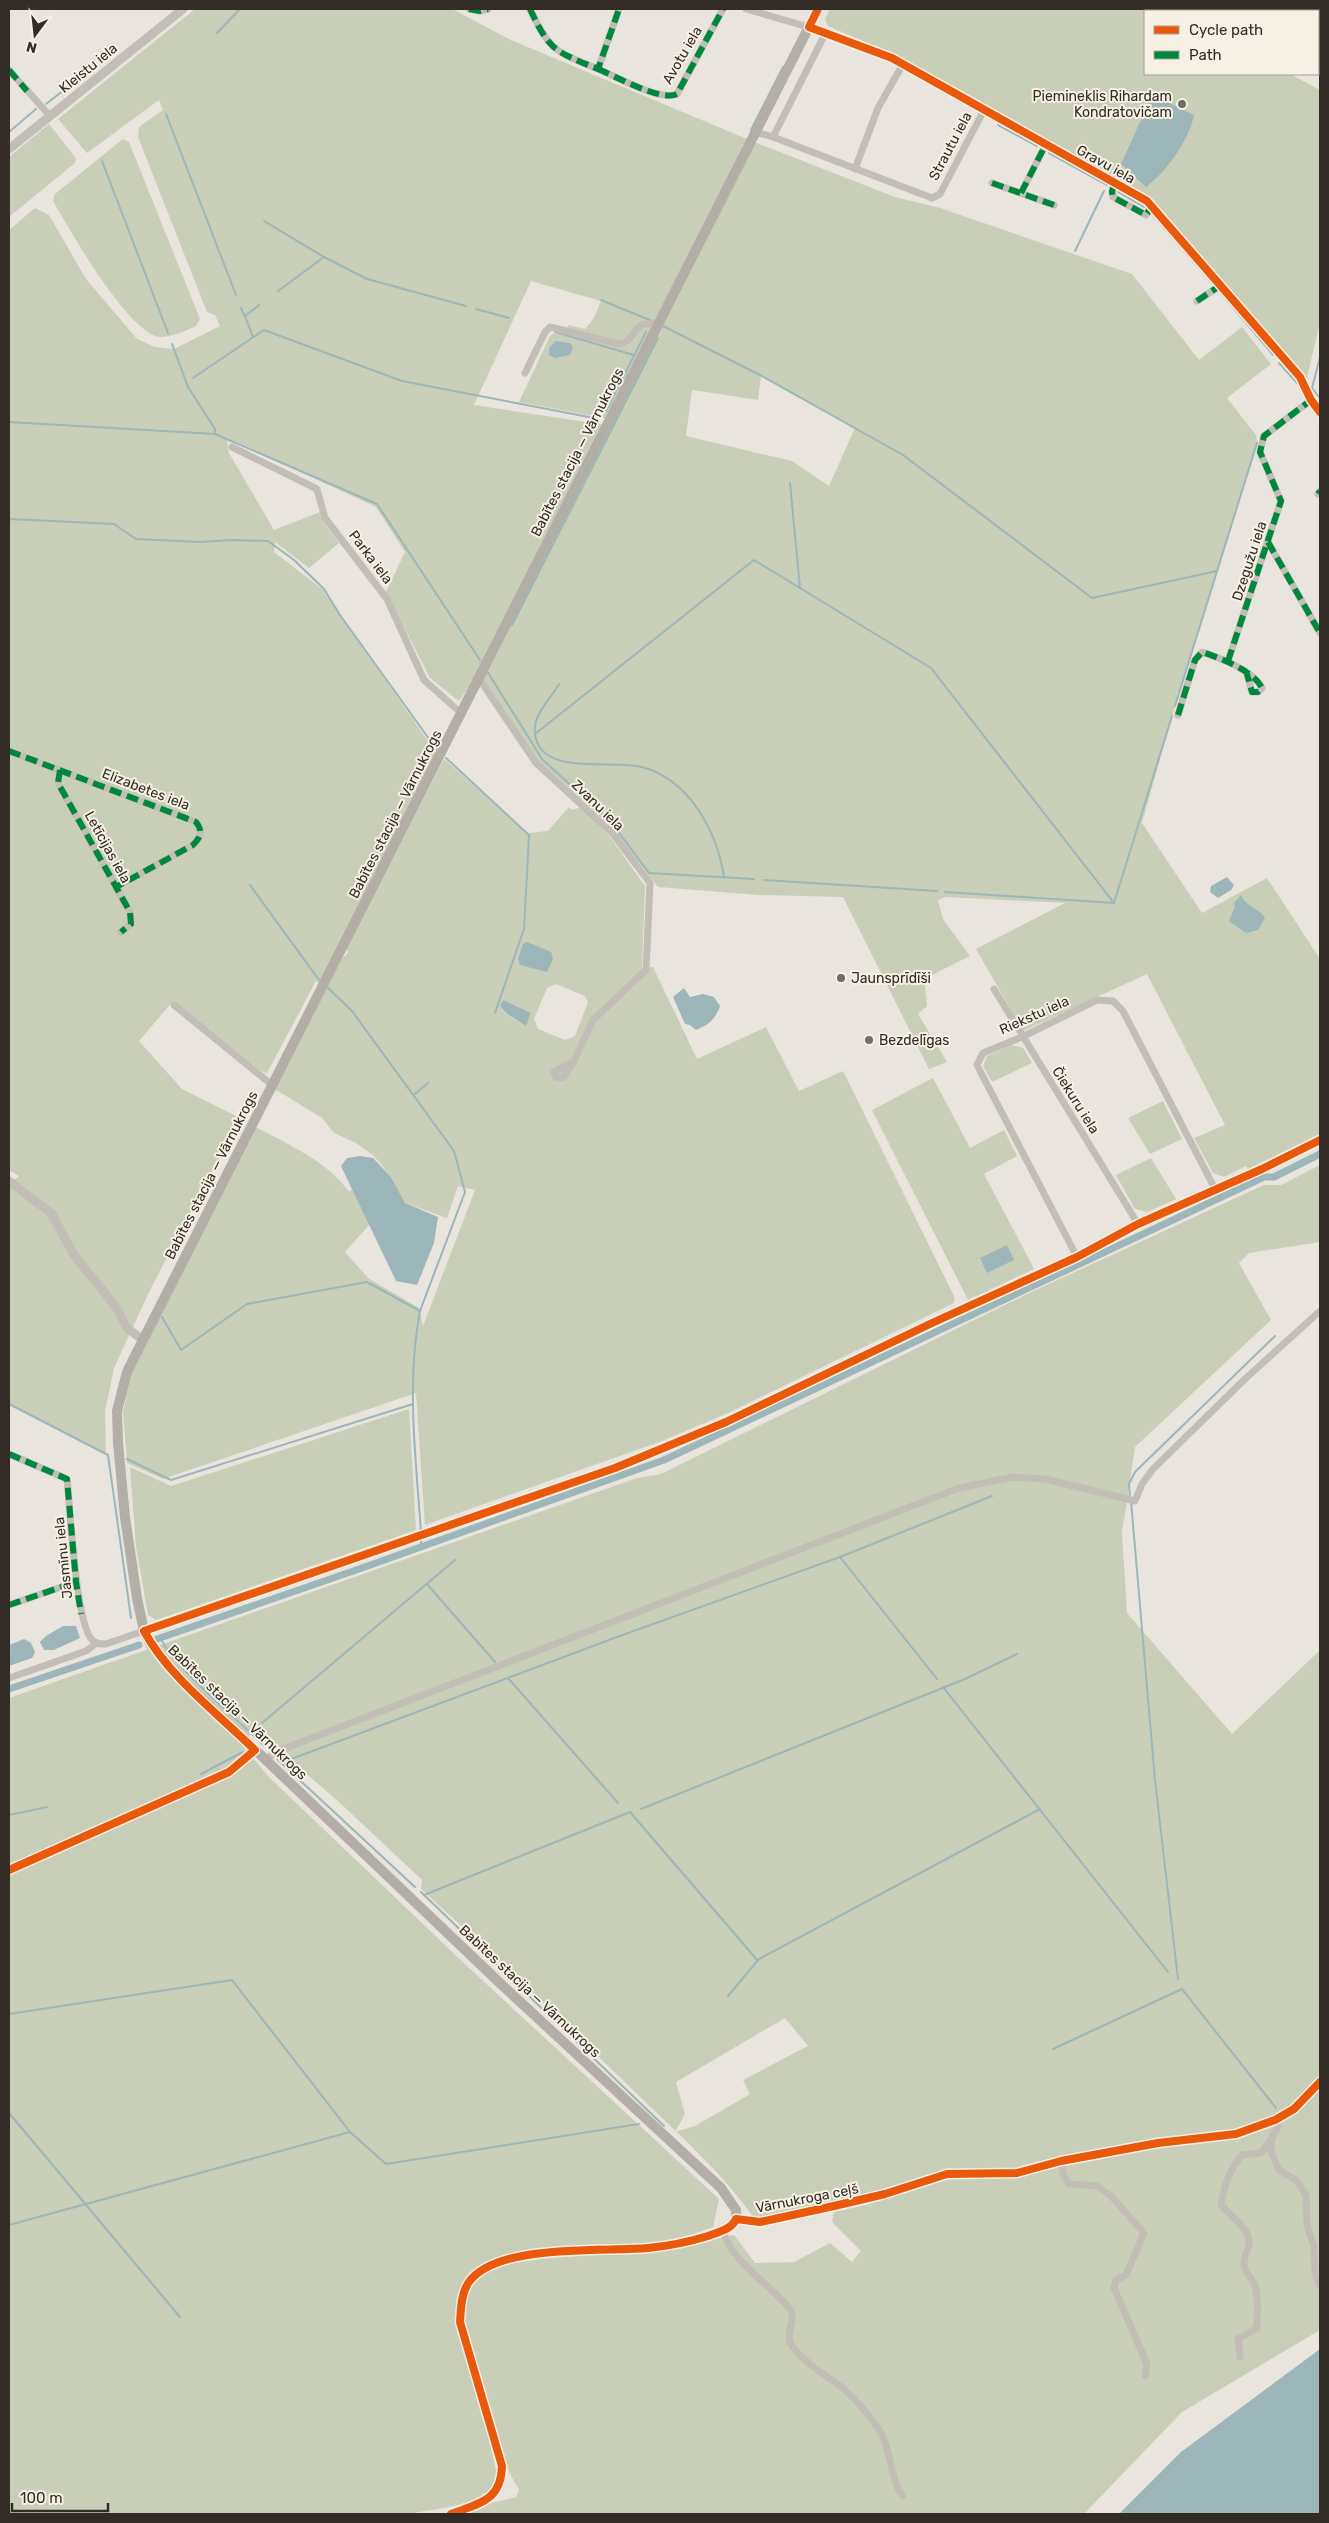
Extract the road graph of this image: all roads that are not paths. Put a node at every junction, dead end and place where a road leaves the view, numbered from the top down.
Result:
1 (183, 9) edge
2 (469, 9) edge
3 (488, 9) edge
4 (530, 9) edge
5 (619, 9) edge
6 (723, 9) edge
7 (746, 9) edge
8 (818, 9) edge
9 (809, 27) junction
10 (826, 32) junction
11 (903, 64) junction
12 (598, 69) junction
13 (9, 70) edge
14 (984, 110) junction
15 (50, 116) junction
16 (755, 132) junction
17 (773, 136) junction
18 (1046, 144) junction
19 (9, 149) edge
20 (855, 170) junction
21 (992, 183) dead end
22 (1114, 183) junction
23 (1021, 193) junction
24 (1054, 205) dead end
25 (1152, 206) junction
26 (1221, 285) junction
27 (1197, 301) dead end
28 (657, 325) junction
29 (526, 373) dead end
30 (1311, 400) junction
31 (1320, 412) edge
32 (232, 447) dead end
33 (1268, 542) junction
34 (1320, 633) edge
35 (1228, 661) junction
36 (1247, 674) dead end
37 (478, 677) junction
38 (462, 714) junction
39 (1178, 715) dead end
40 (9, 750) edge
41 (60, 770) junction
42 (116, 887) junction
43 (121, 932) dead end
44 (994, 989) dead end
45 (174, 1005) dead end
46 (1022, 1037) junction
47 (574, 1061) dead end
48 (272, 1085) junction
49 (1320, 1140) edge
50 (9, 1181) edge
51 (1215, 1188) junction
52 (1138, 1224) junction
53 (1077, 1257) junction
54 (1320, 1311) edge
55 (143, 1340) junction
56 (9, 1454) edge
57 (76, 1582) junction
58 (9, 1605) edge
59 (144, 1630) junction
60 (97, 1644) junction
61 (9, 1678) edge
62 (255, 1750) junction
63 (266, 1759) junction
64 (9, 1870) edge
65 (1320, 2082) edge
66 (1275, 2120) junction
67 (1272, 2138) junction
68 (1061, 2161) junction
69 (736, 2219) junction
70 (723, 2231) junction
71 (1320, 2286) edge
72 (1240, 2357) dead end
73 (1145, 2376) dead end
74 (903, 2496) dead end
75 (452, 2514) edge

1 - 15 street, Kleistu iela
2 - 3 street
4 - 12 street, Avotu iela
5 - 12 street
6 - 12 street, Avotu iela
7 - 9 street, Gravu iela
8 - 9 main road, Babītes stacija — Vārnukrogs
9 - 10 street, Gravu iela
9 - 16 main road, Babītes stacija — Vārnukrogs
10 - 11 street, Gravu iela
10 - 17 street
11 - 14 street, Gravu iela
11 - 20 street
13 - 15 street
14 - 18 street, Gravu iela
14 - 20 street, Strautu iela
15 - 19 street, Kleistu iela
16 - 17 street, Strautu iela
16 - 28 main road, Babītes stacija — Vārnukrogs
17 - 20 street, Strautu iela
18 - 22 street, Gravu iela
18 - 23 street
21 - 23 street
22 - 25 street, Gravu iela
22 - 25 street
23 - 24 street
25 - 26 street, Gravu iela
26 - 27 street
26 - 30 street, Gravu iela
28 - 29 street
28 - 37 main road, Babītes stacija — Vārnukrogs
30 - 31 street, Gravu iela
30 - 33 street, Dzegužu iela
32 - 38 street, Parka iela
33 - 34 street
33 - 35 street, Dzegužu iela
35 - 36 street
35 - 39 street
37 - 38 main road, Babītes stacija — Vārnukrogs
37 - 47 street, Zvanu iela
38 - 48 main road, Babītes stacija — Vārnukrogs
40 - 41 street, Elizabetes iela
41 - 42 street, Letīcijas iela
41 - 42 street, Elizabetes iela
42 - 43 street, Letīcijas iela
44 - 46 street, Čiekuru iela
45 - 48 street
46 - 51 street, Riekstu iela
46 - 52 street, Čiekuru iela
46 - 53 street, Riekstu iela
48 - 55 main road, Babītes stacija — Vārnukrogs
49 - 51 street
50 - 55 street
51 - 52 street
52 - 53 street
53 - 59 street
54 - 63 street
55 - 59 main road, Babītes stacija — Vārnukrogs
56 - 57 street, Jasmīnu iela
57 - 58 street
57 - 60 street, Jasmīnu iela
59 - 60 street
59 - 62 main road, Babītes stacija — Vārnukrogs
60 - 61 street
62 - 63 main road, Babītes stacija — Vārnukrogs
62 - 64 street
63 - 69 main road, Babītes stacija — Vārnukrogs
65 - 66 street, Vārnukroga ceļš
66 - 67 street
66 - 68 street, Vārnukroga ceļš
67 - 71 street
67 - 72 street
68 - 69 street, Vārnukroga ceļš
68 - 73 street
69 - 70 main road
70 - 74 street
70 - 75 main road

